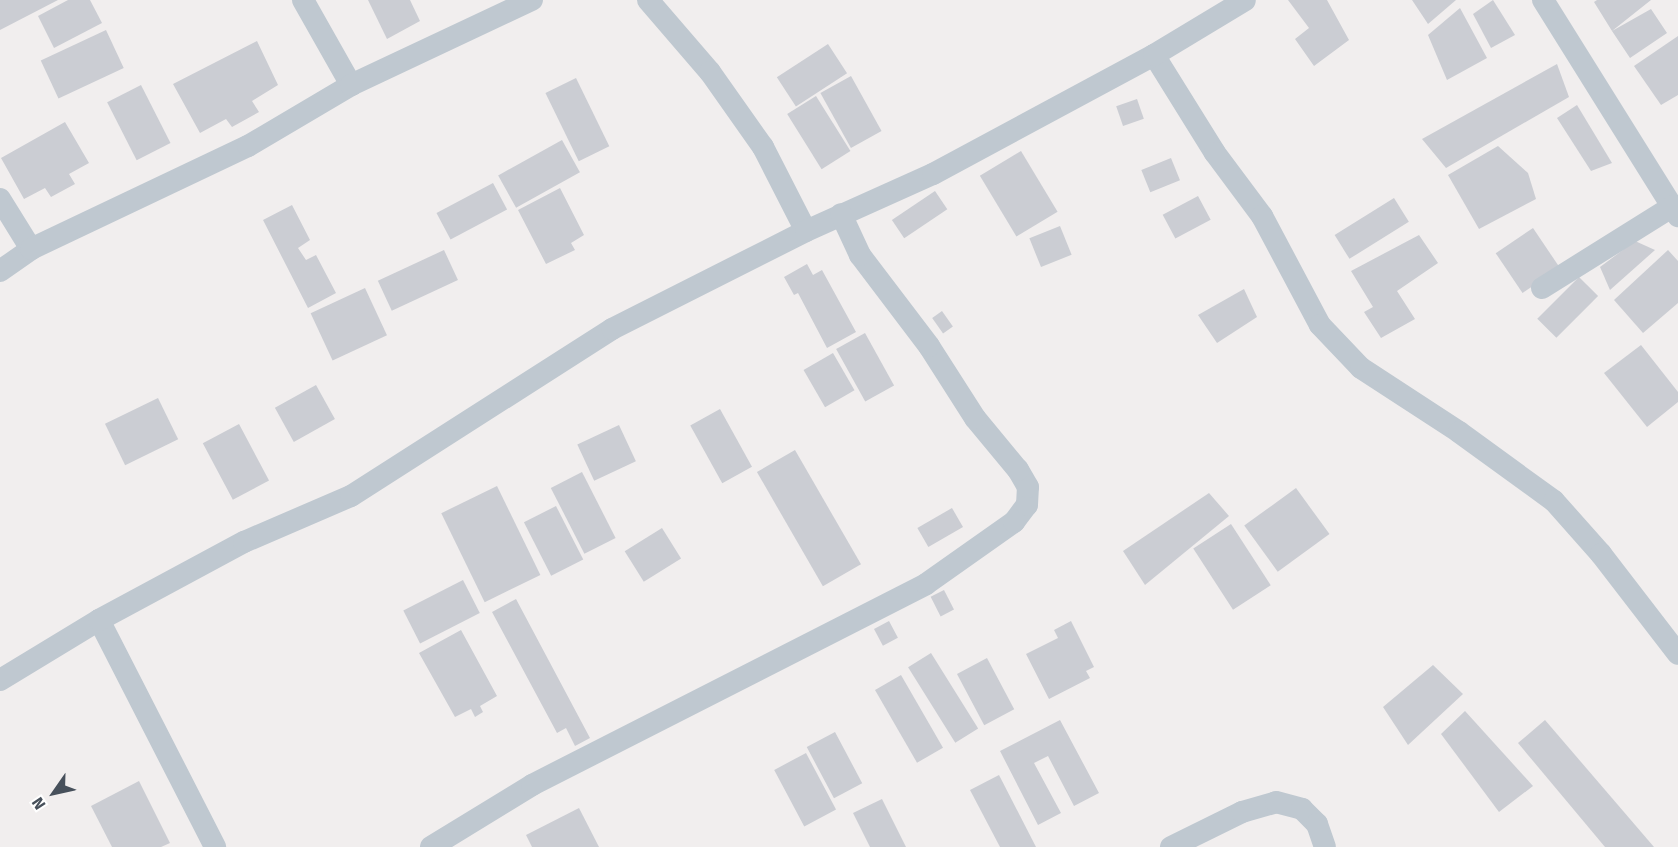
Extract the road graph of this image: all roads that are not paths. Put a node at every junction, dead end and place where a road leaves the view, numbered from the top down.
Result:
1 (303, 0) edge
2 (532, 0) edge
3 (648, 0) edge
4 (1245, 0) edge
5 (1543, 0) edge
6 (1154, 55) junction
7 (351, 85) junction
8 (0, 200) edge
9 (1676, 211) edge
10 (841, 214) junction
11 (806, 231) junction
12 (31, 249) junction
13 (0, 271) edge
14 (1542, 288) dead end
15 (99, 620) junction
16 (1678, 654) edge
17 (0, 680) edge
18 (215, 847) edge
19 (431, 847) edge
20 (1171, 847) edge
21 (1325, 847) edge

1 - 7 street
2 - 7 street
3 - 11 street
4 - 6 street
5 - 9 street
6 - 10 street
6 - 16 street
7 - 12 street
8 - 12 street
9 - 14 street
10 - 11 street
10 - 19 street
11 - 15 street
12 - 13 street
15 - 17 street
15 - 18 street
20 - 21 street

